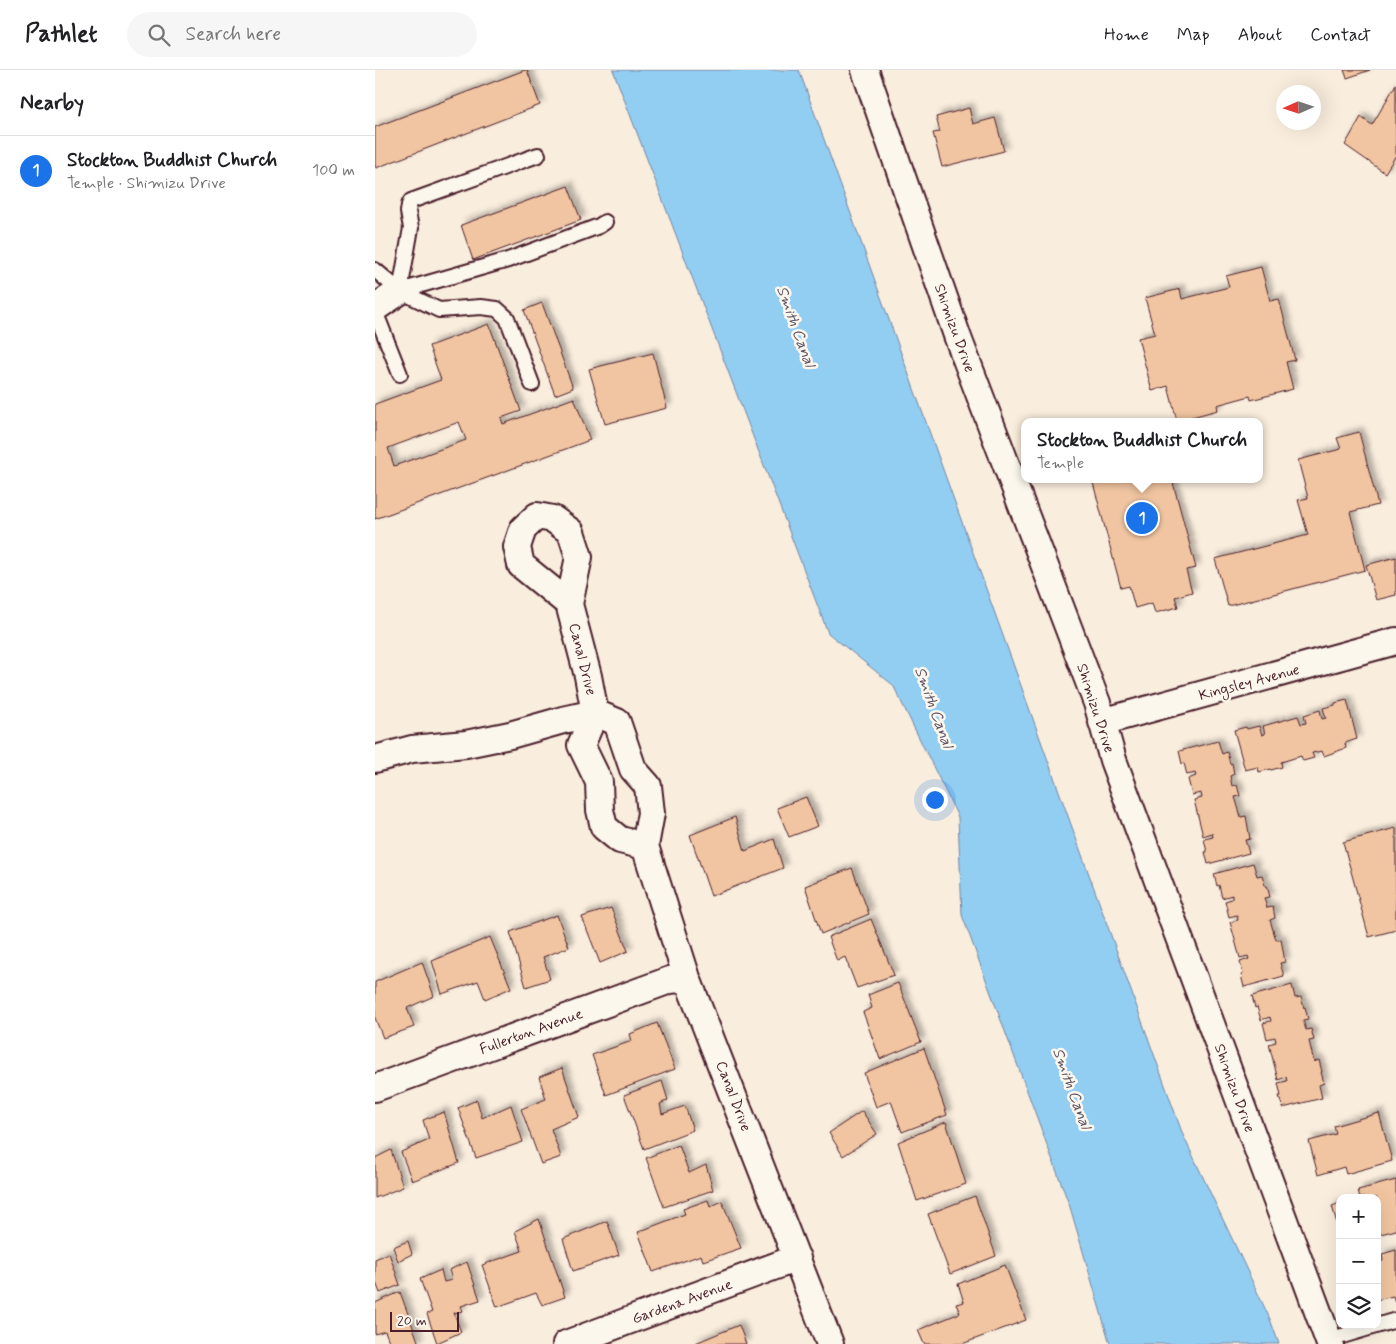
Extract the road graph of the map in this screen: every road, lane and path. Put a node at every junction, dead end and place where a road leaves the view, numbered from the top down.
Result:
1 (865, 70) edge
2 (538, 154) dead end
3 (605, 222) dead end
4 (375, 270) edge
5 (400, 291) junction
6 (375, 309) edge
7 (400, 374) dead end
8 (532, 384) dead end
9 (569, 604) dead end
10 (1396, 642) edge
11 (595, 713) junction
12 (1102, 722) junction
13 (375, 759) edge
14 (633, 769) junction
15 (599, 782) junction
16 (645, 846) junction
17 (687, 978) junction
18 (375, 1088) edge
19 (797, 1258) junction
20 (1396, 1320) edge
21 (1330, 1342) edge
22 (566, 1344) edge
23 (830, 1344) edge

1 - 12 street, Shimizu Drive
2 - 5 lane
3 - 5 lane
4 - 5 lane
5 - 6 street
5 - 8 lane
6 - 7 lane
9 - 11 street, Canal Drive
10 - 12 street, Kingsley Avenue
11 - 13 street
11 - 14 street, Canal Drive
11 - 15 street, Canal Drive
12 - 21 street, Shimizu Drive
14 - 15 street
14 - 16 street, Canal Drive
15 - 16 street, Canal Drive
16 - 17 street, Canal Drive
17 - 18 street, Fullerton Avenue
17 - 19 street, Canal Drive
19 - 22 street, Gardena Avenue
19 - 23 street, Canal Drive
20 - 21 lane

